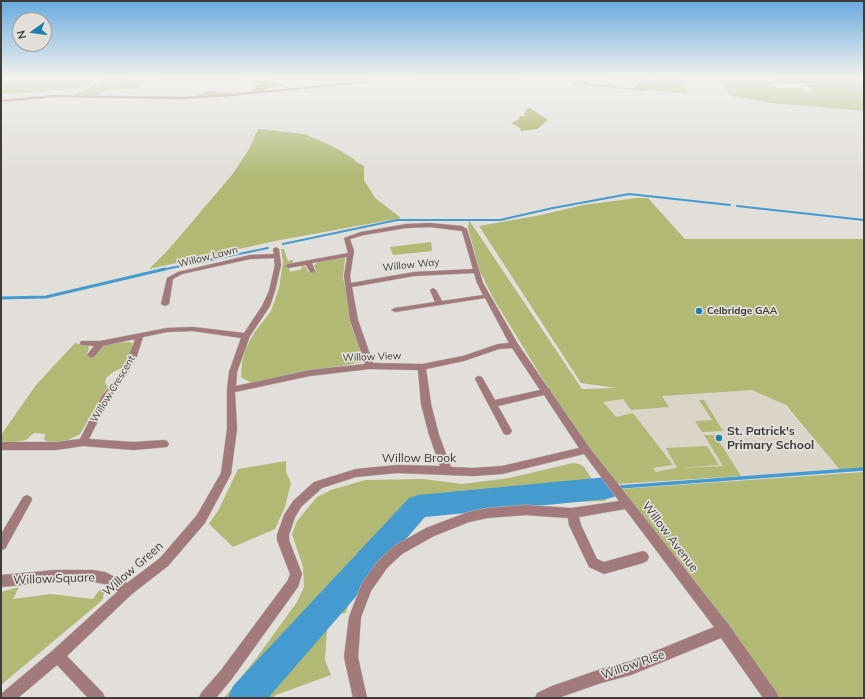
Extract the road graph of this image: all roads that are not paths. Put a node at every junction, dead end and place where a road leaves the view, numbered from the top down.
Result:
1 (277, 252) joint
2 (351, 254) junction
3 (308, 262) junction
4 (288, 266) dead end
5 (312, 271) dead end
6 (476, 271) junction
7 (349, 285) junction
8 (433, 290) dead end
9 (487, 296) junction
10 (440, 303) junction
11 (165, 304) dead end
12 (395, 310) dead end
13 (140, 335) junction
14 (246, 336) junction
15 (84, 343) dead end
16 (100, 344) junction
17 (514, 345) junction
18 (91, 355) dead end
19 (370, 366) junction
20 (422, 367) junction
21 (479, 379) dead end
22 (231, 390) junction
23 (547, 392) junction
24 (493, 404) junction
25 (508, 431) dead end
26 (83, 442) junction
27 (164, 444) dead end
28 (1, 446) edge
29 (586, 450) junction
30 (447, 471) junction
31 (27, 500) dead end
32 (628, 504) junction
33 (572, 513) junction
34 (1, 545) edge
35 (643, 557) dead end
36 (1, 581) edge
37 (128, 590) junction
38 (724, 630) junction
39 (57, 656) junction
40 (7, 698) edge
41 (98, 698) edge
42 (206, 698) edge
43 (360, 698) edge
44 (542, 698) edge
45 (772, 698) edge

1 - 11 street, Willow Lawn
1 - 14 street, Willow Green
2 - 3 street
2 - 6 street, Willow Avenue
2 - 7 street
3 - 4 street
3 - 5 street
6 - 7 street, Willow Way
6 - 9 street, Willow Avenue
7 - 19 street
8 - 10 street
9 - 10 street
9 - 17 street, Willow Avenue
10 - 12 street
13 - 14 street
13 - 16 street
13 - 26 street, Willow Crescent
14 - 22 street, Willow Green
15 - 16 street
16 - 18 street
17 - 20 street, Willow View
17 - 23 street, Willow Avenue
19 - 20 street, Willow View
19 - 22 street, Willow View
20 - 30 street
21 - 24 street
22 - 37 street, Willow Green
23 - 24 street
23 - 29 street, Willow Avenue
24 - 25 street
26 - 27 street
26 - 28 street
29 - 30 street, Willow Brook
29 - 32 street, Willow Avenue
30 - 42 street, Willow Brook
31 - 34 street
32 - 33 street
32 - 38 street, Willow Avenue
33 - 35 street
33 - 43 street
36 - 37 street, Willow Square
37 - 39 street, Willow Green
38 - 44 street, Willow Rise
38 - 45 street, Willow Avenue
39 - 40 street, Willow Green
39 - 41 street

